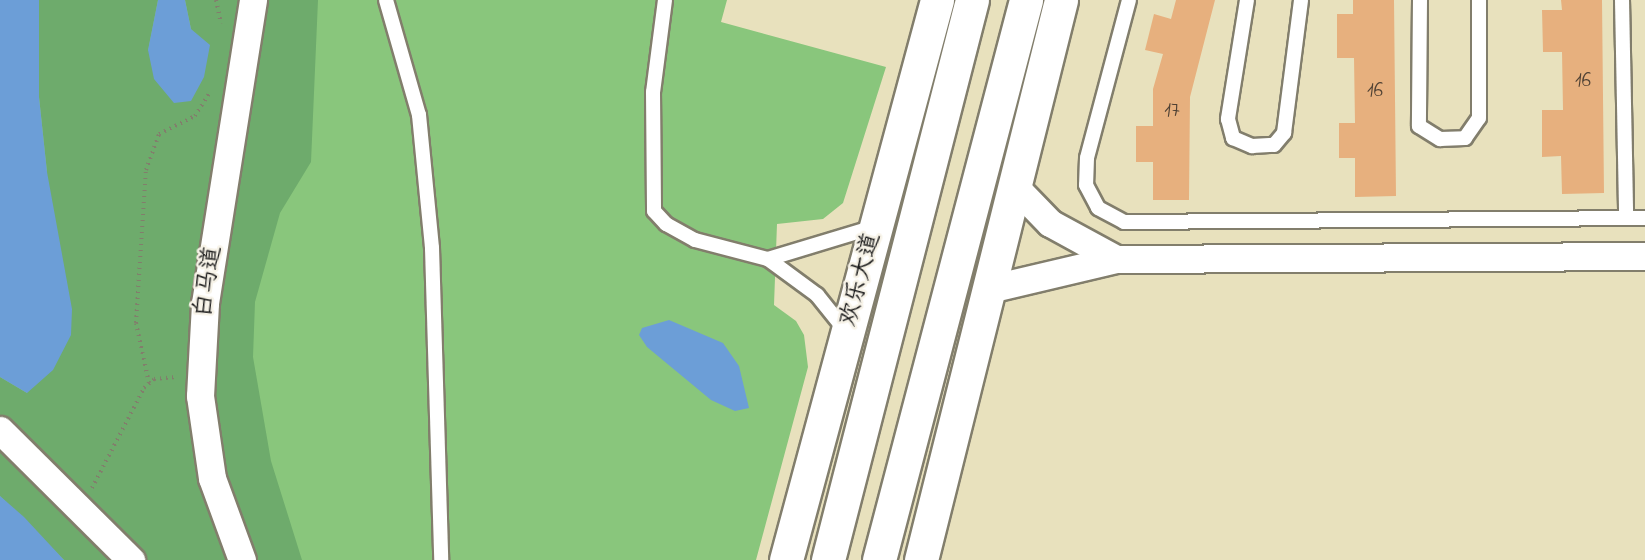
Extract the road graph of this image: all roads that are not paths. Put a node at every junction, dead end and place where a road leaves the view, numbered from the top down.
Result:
1 (253, 0) edge
2 (386, 0) edge
3 (665, 0) edge
4 (937, 0) edge
5 (972, 0) edge
6 (1026, 0) edge
7 (1061, 0) edge
8 (1129, 0) edge
9 (1248, 0) edge
10 (1301, 0) edge
11 (1420, 0) edge
12 (1479, 0) edge
13 (1622, 0) edge
14 (1017, 189) junction
15 (1626, 215) junction
16 (1645, 218) edge
17 (874, 227) junction
18 (1645, 256) edge
19 (768, 259) junction
20 (1116, 259) junction
21 (993, 288) junction
22 (847, 333) junction
23 (0, 430) edge
24 (131, 560) edge
25 (242, 560) edge
26 (441, 560) edge
27 (786, 560) edge
28 (828, 560) edge
29 (879, 560) edge
30 (921, 560) edge

1 - 25 street, 白马道
2 - 26 lane
3 - 19 lane
4 - 17 main road, 欢乐大道
5 - 28 main road, 欢乐大道
6 - 29 main road
7 - 14 main road
8 - 15 lane
9 - 10 lane
11 - 12 lane
13 - 15 lane
14 - 20 street
14 - 21 main road
15 - 16 lane
17 - 19 lane
17 - 22 main road, 欢乐大道
18 - 20 street
19 - 22 lane
20 - 21 street
21 - 30 main road
22 - 27 main road, 欢乐大道
23 - 24 street

